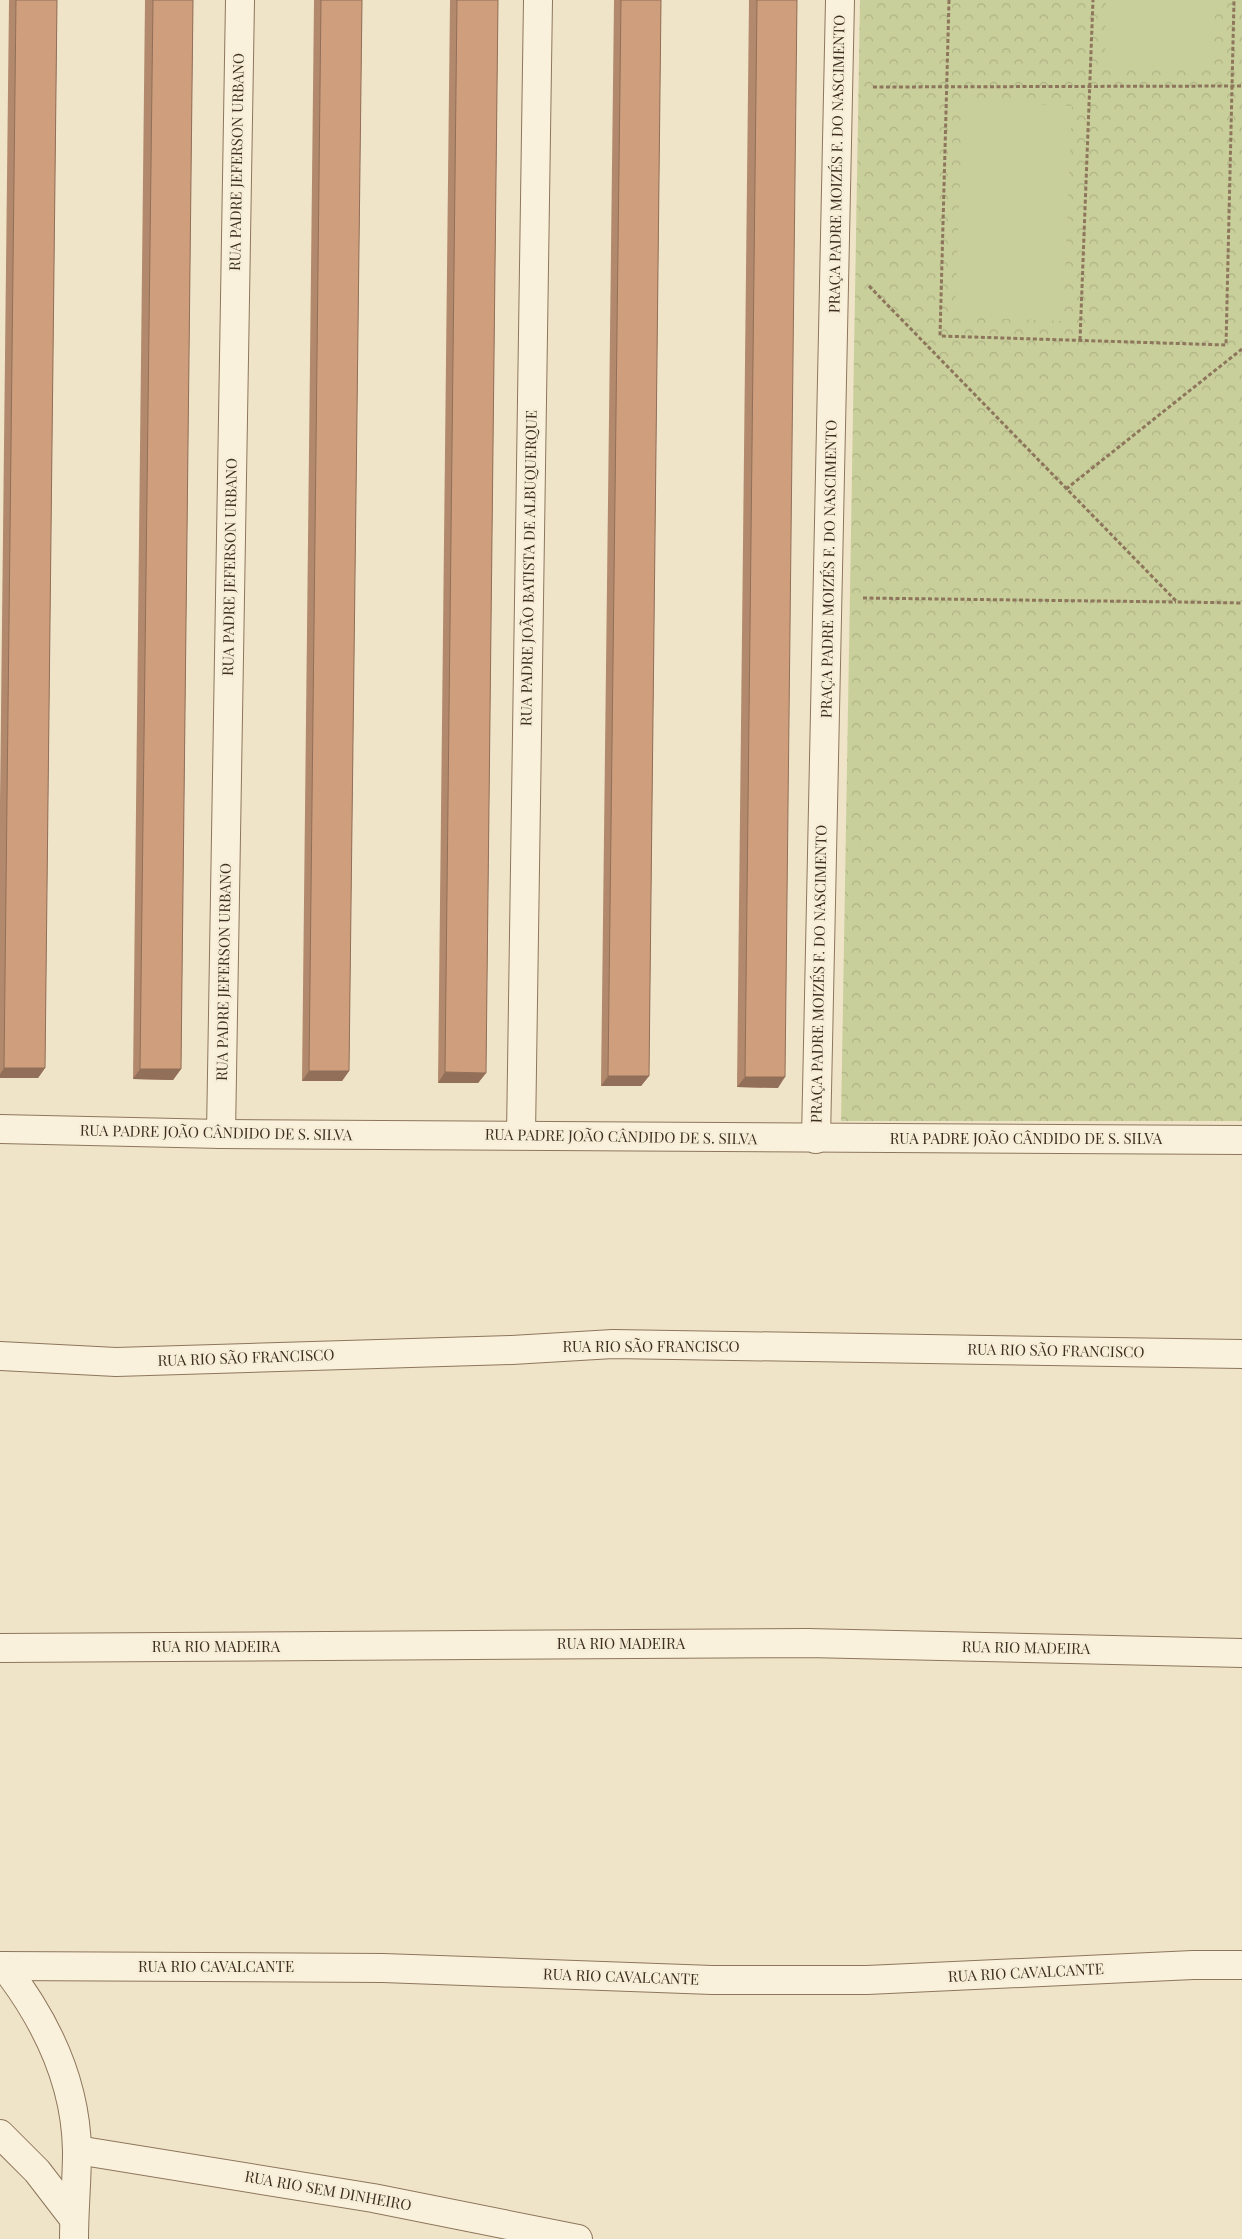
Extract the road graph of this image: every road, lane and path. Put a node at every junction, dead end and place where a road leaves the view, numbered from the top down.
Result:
1 (240, 0) edge
2 (538, 0) edge
3 (840, 0) edge
4 (949, 0) edge
5 (1093, 0) edge
6 (1234, 0) edge
7 (1090, 86) junction
8 (1232, 86) junction
9 (1242, 86) edge
10 (864, 87) dead end
11 (946, 87) junction
12 (864, 291) dead end
13 (1080, 340) junction
14 (1242, 349) edge
15 (1066, 488) junction
16 (859, 598) dead end
17 (1177, 602) junction
18 (1242, 603) edge
19 (0, 1129) edge
20 (221, 1134) junction
21 (521, 1135) junction
22 (816, 1139) junction
23 (1242, 1140) edge
24 (1242, 1354) edge
25 (0, 1356) edge
26 (0, 1648) edge
27 (1242, 1653) edge
28 (1242, 1965) edge
29 (2, 1966) edge
30 (0, 2134) edge
31 (77, 2150) junction
32 (74, 2229) edge
33 (578, 2239) edge

1 - 20 street, RUA PADRE JEFERSON URBANO
2 - 21 street, RUA PADRE JOÃO BATISTA DE ALBUQUERQUE
3 - 22 street, PRAÇA PADRE MOIZÉS F. DO NASCIMENTO
4 - 11 path
5 - 7 path
6 - 8 path
7 - 8 path
7 - 11 path
7 - 13 path
8 - 9 path
8 - 13 path
10 - 11 path
11 - 13 path
12 - 15 path
14 - 15 path
15 - 17 path
16 - 17 path
17 - 18 path
19 - 20 street, RUA PADRE JOÃO CÂNDIDO DE S. SILVA
20 - 21 street, RUA PADRE JOÃO CÂNDIDO DE S. SILVA
21 - 22 street, RUA PADRE JOÃO CÂNDIDO DE S. SILVA
22 - 23 street, RUA PADRE JOÃO CÂNDIDO DE S. SILVA
24 - 25 street, RUA RIO SÃO FRANCISCO
26 - 27 street, RUA RIO MADEIRA
28 - 29 street, RUA RIO CAVALCANTE
29 - 31 street
30 - 32 street
31 - 32 street
31 - 33 street, RUA RIO SEM DINHEIRO

